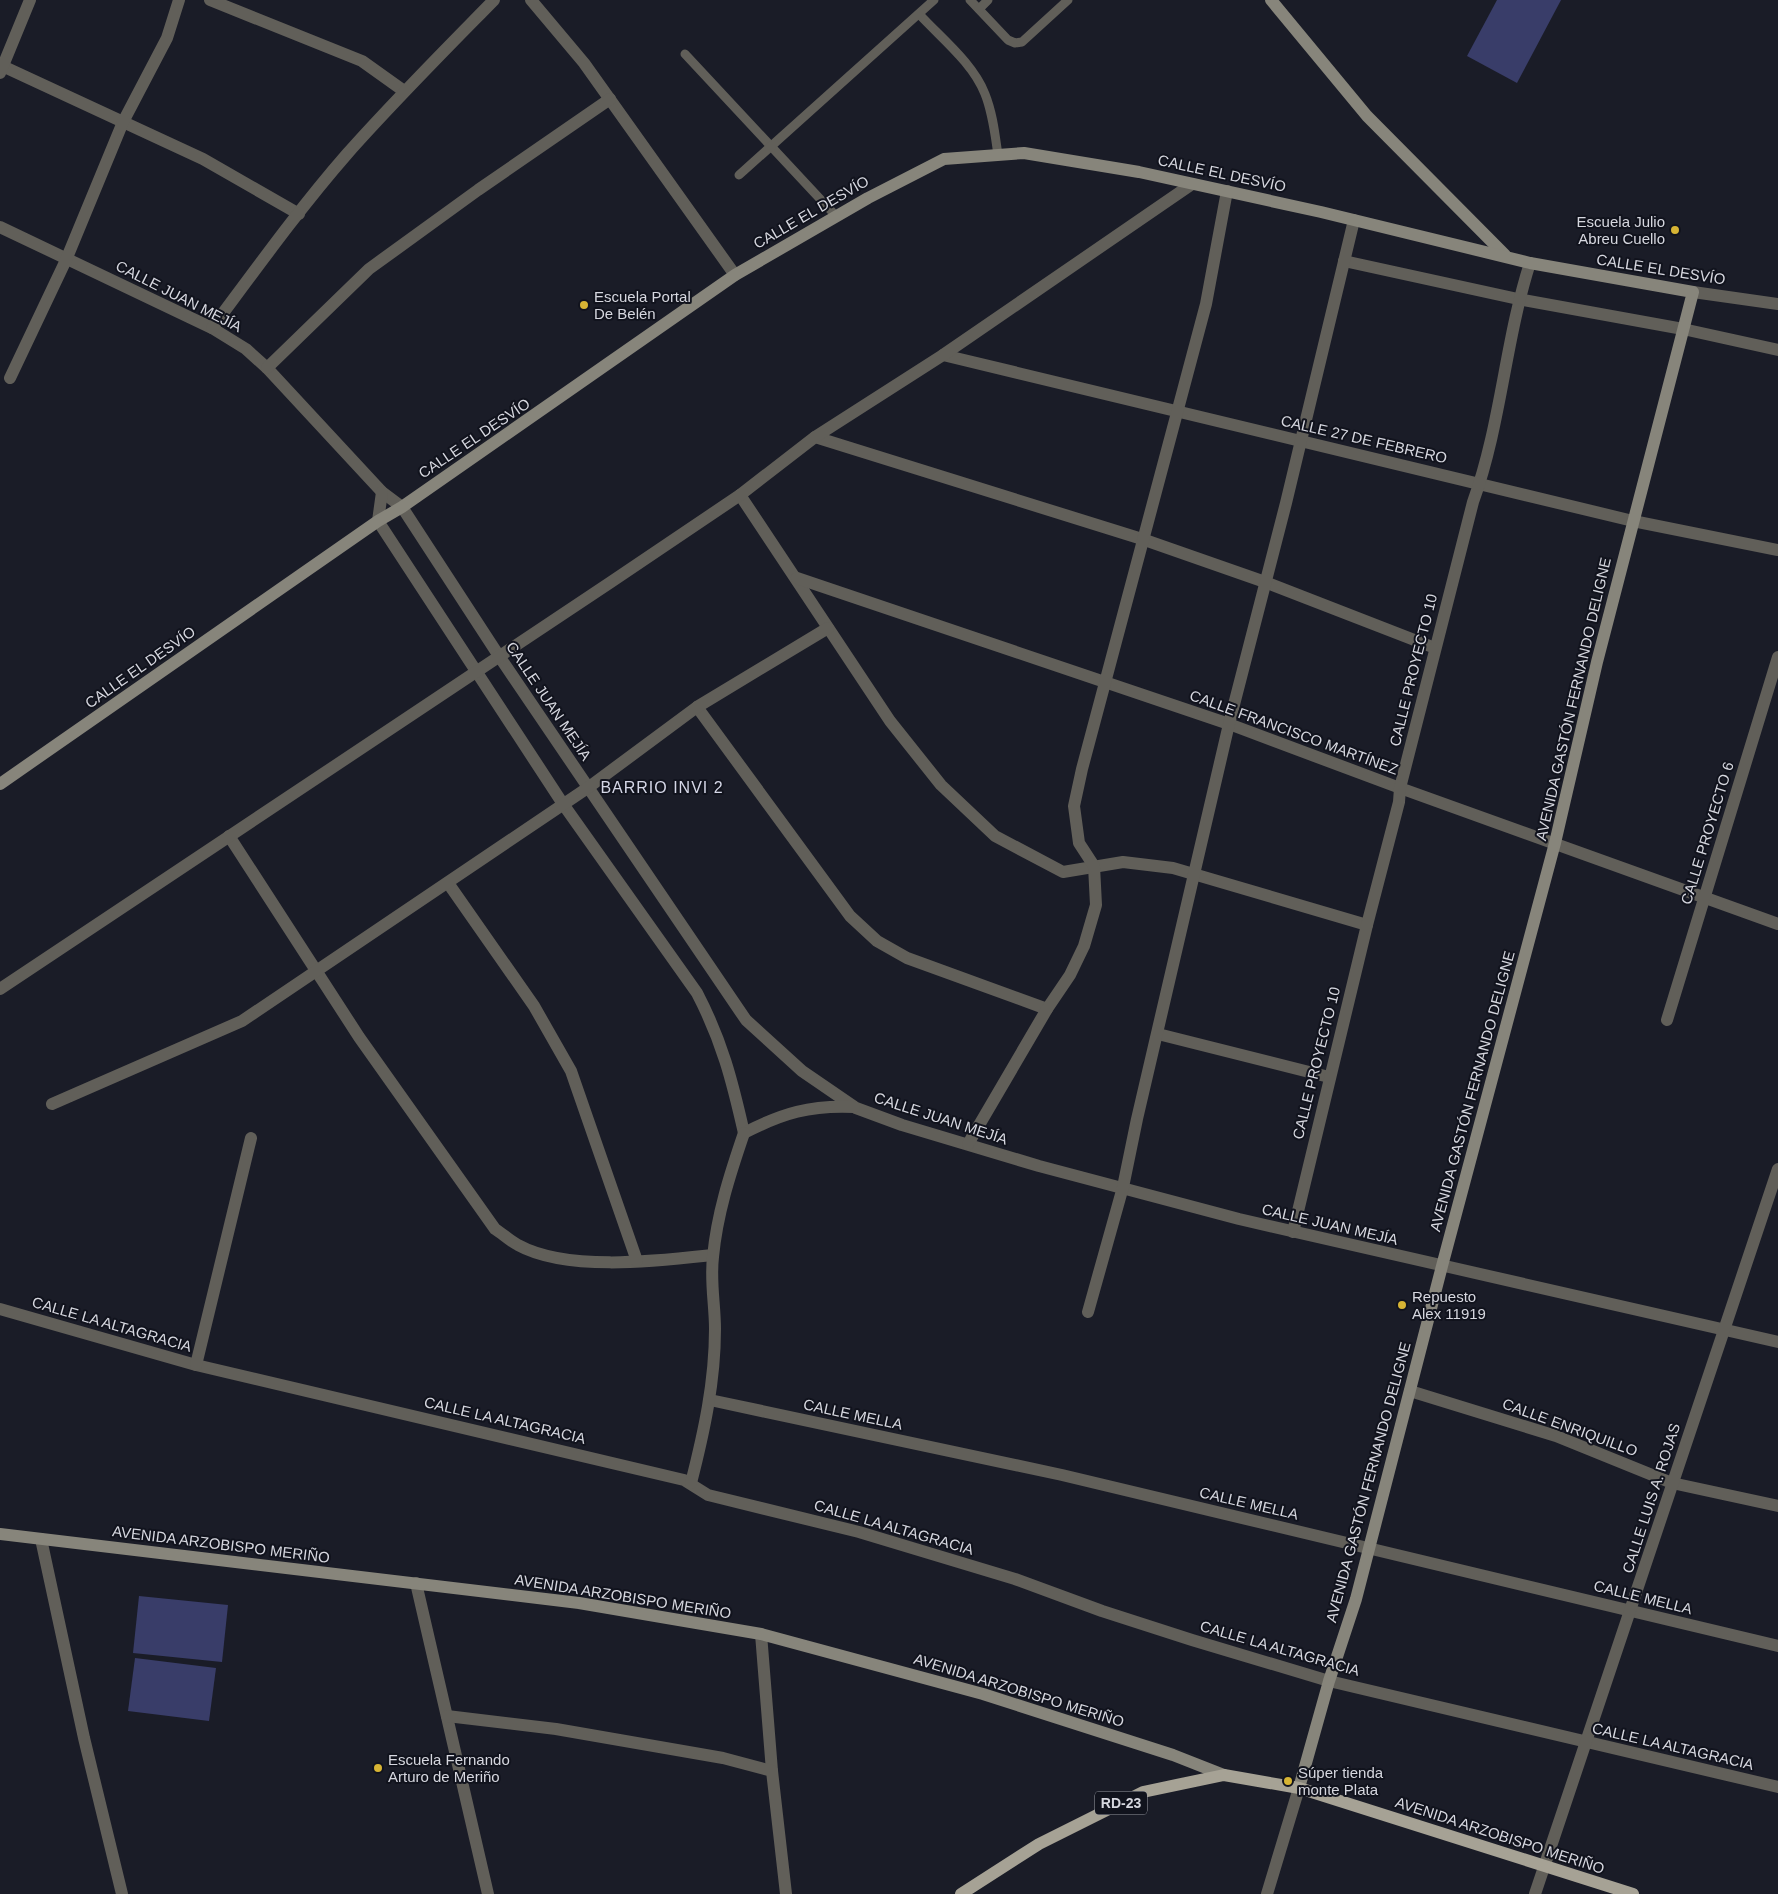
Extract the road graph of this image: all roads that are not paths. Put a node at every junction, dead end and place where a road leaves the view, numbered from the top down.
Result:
1 (30, 0) edge
2 (180, 0) edge
3 (210, 0) edge
4 (494, 0) edge
5 (531, 0) edge
6 (934, 0) edge
7 (970, 0) edge
8 (988, 0) edge
9 (1068, 0) edge
10 (1271, 0) edge
11 (979, 9) junction
12 (919, 14) junction
13 (684, 54) dead end
14 (1, 68) edge
15 (404, 91) junction
16 (610, 99) junction
17 (123, 122) junction
18 (771, 146) junction
19 (998, 155) junction
20 (739, 175) dead end
21 (1192, 184) junction
22 (1227, 191) junction
23 (299, 214) junction
24 (836, 216) junction
25 (1354, 220) junction
26 (0, 227) edge
27 (1505, 255) junction
28 (66, 260) junction
29 (1344, 261) junction
30 (1530, 262) junction
31 (736, 275) junction
32 (1693, 292) junction
33 (1518, 299) junction
34 (1778, 304) edge
35 (212, 328) junction
36 (1683, 329) junction
37 (1778, 350) edge
38 (943, 355) junction
39 (267, 368) junction
40 (10, 378) dead end
41 (1178, 412) junction
42 (815, 437) junction
43 (1302, 440) junction
44 (1480, 483) junction
45 (382, 492) junction
46 (740, 495) junction
47 (402, 507) junction
48 (378, 521) junction
49 (1633, 521) junction
50 (1142, 539) junction
51 (1778, 550) edge
52 (797, 578) junction
53 (1265, 582) junction
54 (828, 628) junction
55 (1435, 648) junction
56 (498, 656) junction
57 (1778, 657) edge
58 (475, 672) junction
59 (1106, 680) junction
60 (697, 707) junction
61 (1229, 724) junction
62 (0, 784) edge
63 (589, 788) junction
64 (1400, 788) junction
65 (563, 804) junction
66 (229, 836) junction
67 (1555, 843) junction
68 (1094, 866) junction
69 (1196, 873) junction
70 (448, 883) junction
71 (1704, 899) junction
72 (1778, 924) edge
73 (1367, 925) junction
74 (317, 970) junction
75 (0, 989) edge
76 (1047, 1009) junction
77 (1667, 1020) dead end
78 (1158, 1034) junction
79 (1329, 1077) junction
80 (52, 1104) dead end
81 (856, 1108) junction
82 (744, 1133) junction
83 (251, 1138) dead end
84 (968, 1144) junction
85 (1778, 1169) edge
86 (1123, 1187) junction
87 (1293, 1232) junction
88 (713, 1255) junction
89 (637, 1261) junction
90 (1442, 1266) junction
91 (0, 1309) edge
92 (1088, 1312) dead end
93 (1724, 1330) junction
94 (1778, 1342) edge
95 (196, 1365) junction
96 (1410, 1391) junction
97 (710, 1400) junction
98 (691, 1482) junction
99 (1672, 1483) junction
100 (1778, 1506) edge
101 (0, 1534) edge
102 (41, 1539) junction
103 (1369, 1548) junction
104 (416, 1583) junction
105 (1630, 1610) junction
106 (761, 1634) junction
107 (1778, 1646) edge
108 (1329, 1681) junction
109 (447, 1716) junction
110 (1587, 1743) junction
111 (772, 1771) junction
112 (1224, 1775) junction
113 (1778, 1787) edge
114 (1299, 1788) junction
115 (1545, 1867) junction
116 (122, 1894) edge
117 (488, 1894) edge
118 (786, 1894) edge
119 (961, 1894) edge
120 (1267, 1894) edge
121 (1535, 1894) edge
122 (1633, 1894) edge

1 - 14 street
2 - 17 street
3 - 15 street
4 - 15 street
5 - 16 street
6 - 12 lane
7 - 11 lane
8 - 11 lane
9 - 11 lane
10 - 27 street
12 - 18 lane
12 - 19 lane
13 - 18 lane
14 - 17 street
15 - 23 street
16 - 31 street
16 - 39 street
17 - 23 street
17 - 28 street
18 - 20 lane
18 - 24 lane
19 - 21 street, CALLE EL DESVÍO
19 - 24 street, CALLE EL DESVÍO
21 - 22 street, CALLE EL DESVÍO
21 - 38 street
22 - 25 street, CALLE EL DESVÍO
22 - 41 street
23 - 35 street
24 - 31 street, CALLE EL DESVÍO
25 - 27 street, CALLE EL DESVÍO
25 - 29 street
26 - 28 street, CALLE JUAN MEJÍA
27 - 30 street, CALLE EL DESVÍO
28 - 35 street, CALLE JUAN MEJÍA
28 - 40 street
29 - 33 street
29 - 43 street
30 - 32 street, CALLE EL DESVÍO
30 - 33 street, CALLE PROYECTO 10
31 - 47 street, CALLE EL DESVÍO
32 - 34 street, CALLE EL DESVÍO
32 - 36 street, AVENIDA GASTÓN FERNANDO DELIGNE
33 - 36 street
33 - 44 street, CALLE PROYECTO 10
35 - 39 street, CALLE JUAN MEJÍA
36 - 37 street
36 - 49 street, AVENIDA GASTÓN FERNANDO DELIGNE
38 - 41 street, CALLE 27 DE FEBRERO
38 - 42 street
39 - 45 street, CALLE JUAN MEJÍA
41 - 43 street, CALLE 27 DE FEBRERO
41 - 50 street
42 - 46 street
42 - 50 street
43 - 44 street, CALLE 27 DE FEBRERO
43 - 53 street
44 - 49 street, CALLE 27 DE FEBRERO
44 - 55 street, CALLE PROYECTO 10
45 - 47 street, CALLE JUAN MEJÍA
45 - 48 street
46 - 52 street
46 - 56 street
47 - 48 street, CALLE EL DESVÍO
47 - 56 street, CALLE JUAN MEJÍA
48 - 58 street
48 - 62 street, CALLE EL DESVÍO
49 - 51 street, CALLE 27 DE FEBRERO
49 - 67 street, AVENIDA GASTÓN FERNANDO DELIGNE
50 - 53 street
50 - 59 street
52 - 54 street
52 - 59 street, CALLE FRANCISCO MARTÍNEZ
53 - 55 street
53 - 61 street
54 - 60 street
54 - 68 street
55 - 64 street, CALLE PROYECTO 10
56 - 58 street
56 - 63 street, CALLE JUAN MEJÍA
57 - 71 street, CALLE PROYECTO 6
58 - 65 street
58 - 66 street
59 - 61 street, CALLE FRANCISCO MARTÍNEZ
59 - 68 street
60 - 63 street
60 - 76 street
61 - 64 street, CALLE FRANCISCO MARTÍNEZ
61 - 69 street
63 - 65 street
63 - 81 street, CALLE JUAN MEJÍA
64 - 67 street, CALLE FRANCISCO MARTÍNEZ
64 - 73 street, CALLE PROYECTO 10
65 - 70 street
65 - 82 street
66 - 74 street
66 - 75 street
67 - 71 street, CALLE FRANCISCO MARTÍNEZ
67 - 90 street, AVENIDA GASTÓN FERNANDO DELIGNE
68 - 69 street
68 - 76 street
69 - 73 street
69 - 78 street
70 - 74 street
70 - 89 street
71 - 72 street, CALLE FRANCISCO MARTÍNEZ
71 - 77 street, CALLE PROYECTO 6
73 - 79 street, CALLE PROYECTO 10
74 - 80 street
74 - 89 street
76 - 84 street
78 - 79 street
78 - 86 street
79 - 87 street, CALLE PROYECTO 10
81 - 82 street
81 - 84 street, CALLE JUAN MEJÍA
82 - 88 street
83 - 95 street
84 - 86 street, CALLE JUAN MEJÍA
85 - 93 street, CALLE LUIS A. ROJAS
86 - 87 street, CALLE JUAN MEJÍA
86 - 92 street
87 - 90 street, CALLE JUAN MEJÍA
88 - 89 street
88 - 97 street
90 - 93 street, CALLE JUAN MEJÍA
90 - 96 street, AVENIDA GASTÓN FERNANDO DELIGNE
91 - 95 street, CALLE LA ALTAGRACIA
93 - 94 street, CALLE JUAN MEJÍA
93 - 99 street, CALLE LUIS A. ROJAS
95 - 98 street, CALLE LA ALTAGRACIA
96 - 99 street, CALLE ENRIQUILLO
96 - 103 street, AVENIDA GASTÓN FERNANDO DELIGNE
97 - 98 street
97 - 103 street, CALLE MELLA
98 - 108 street, CALLE LA ALTAGRACIA
99 - 100 street, CALLE ENRIQUILLO
99 - 105 street, CALLE LUIS A. ROJAS
101 - 102 street, AVENIDA ARZOBISPO MERIÑO
102 - 104 street, AVENIDA ARZOBISPO MERIÑO
102 - 116 street
103 - 105 street, CALLE MELLA
103 - 108 street, AVENIDA GASTÓN FERNANDO DELIGNE
104 - 106 street, AVENIDA ARZOBISPO MERIÑO
104 - 109 street
105 - 107 street, CALLE MELLA
105 - 110 street, CALLE LUIS A. ROJAS
106 - 111 street
106 - 112 street, AVENIDA ARZOBISPO MERIÑO
108 - 110 street, CALLE LA ALTAGRACIA
108 - 114 street, AVENIDA GASTÓN FERNANDO DELIGNE
109 - 111 street
109 - 117 street
110 - 113 street, CALLE LA ALTAGRACIA
110 - 115 street, CALLE LUIS A. ROJAS
111 - 118 street
112 - 114 main road, RD-23
112 - 119 main road, RD-23
114 - 115 main road, AVENIDA ARZOBISPO MERIÑO / RD-23
114 - 120 street, AVENIDA GASTÓN FERNANDO DELIGNE
115 - 121 street, CALLE LUIS A. ROJAS
115 - 122 main road, AVENIDA ARZOBISPO MERIÑO / RD-23

